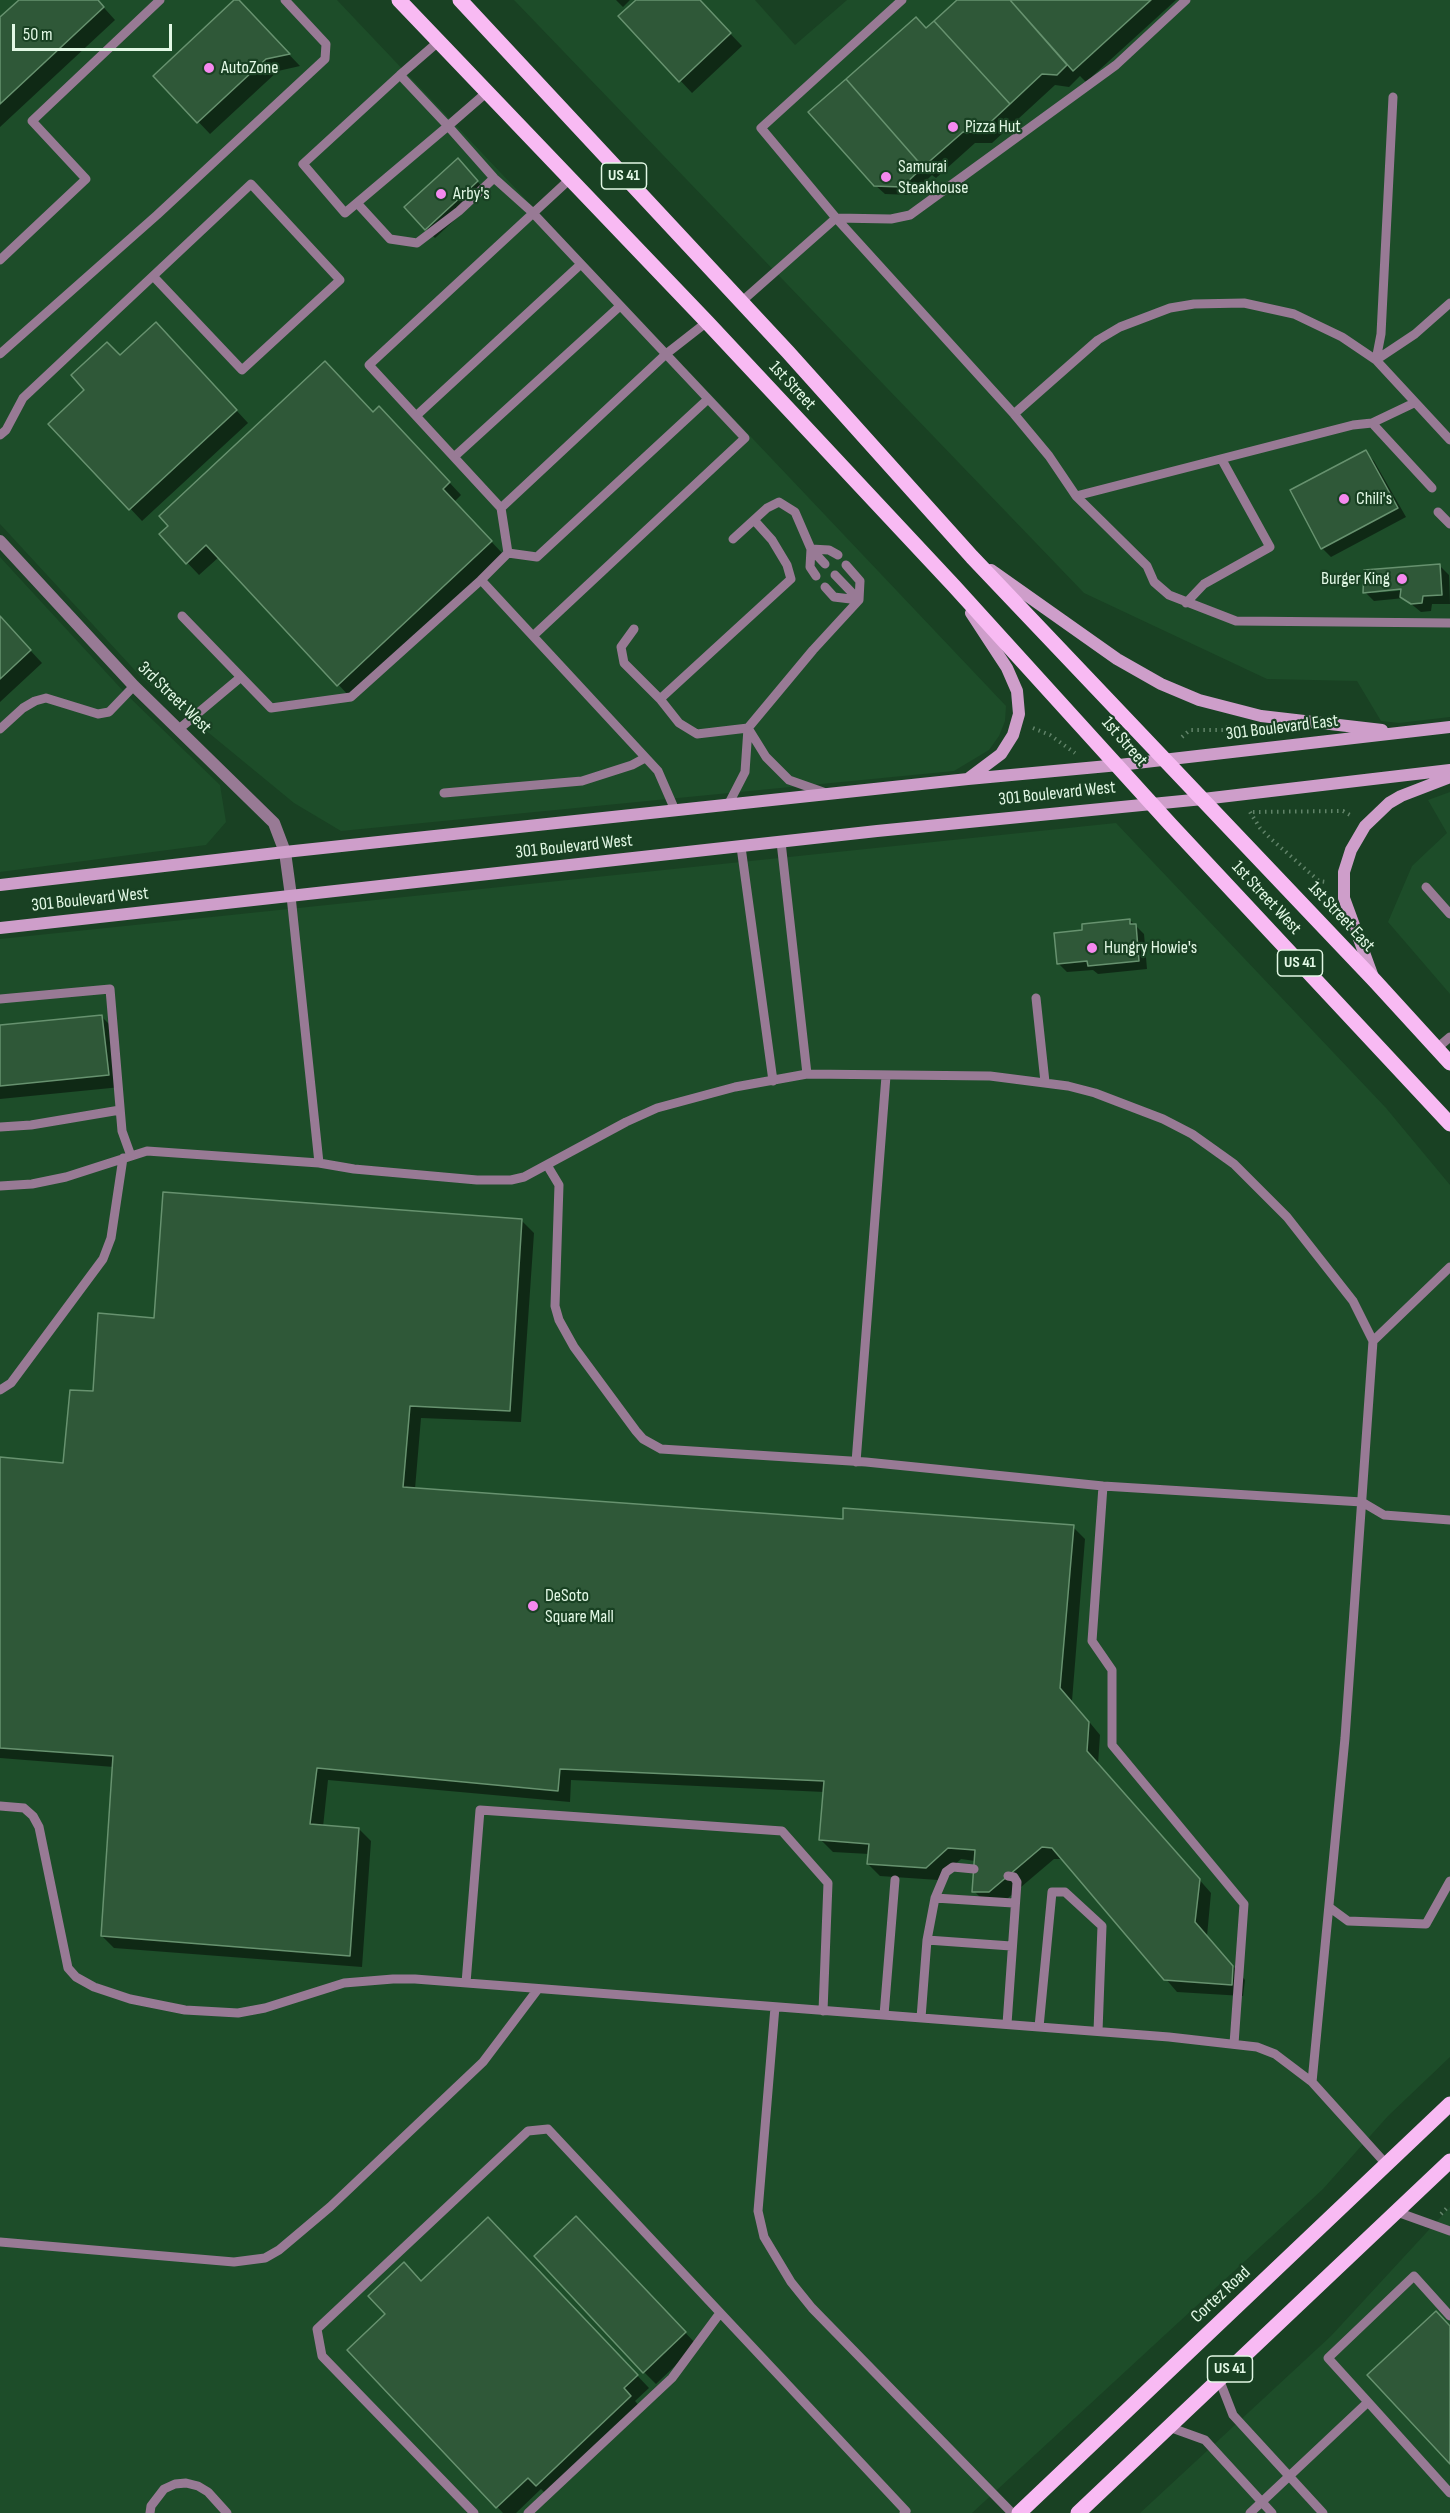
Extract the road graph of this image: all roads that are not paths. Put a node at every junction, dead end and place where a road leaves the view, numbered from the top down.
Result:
1 (160, 0) edge
2 (285, 0) edge
3 (399, 0) edge
4 (460, 0) edge
5 (902, 0) edge
6 (1186, 0) edge
7 (438, 42) junction
8 (400, 75) junction
9 (486, 93) junction
10 (1393, 97) dead end
11 (448, 126) junction
12 (494, 178) junction
13 (570, 179) junction
14 (357, 203) junction
15 (532, 212) junction
16 (836, 218) junction
17 (0, 260) edge
18 (581, 264) junction
19 (153, 276) junction
20 (741, 302) junction
21 (1450, 303) edge
22 (620, 306) junction
23 (707, 322) junction
24 (0, 354) edge
25 (666, 354) junction
26 (1377, 360) junction
27 (708, 399) junction
28 (1413, 403) junction
29 (1014, 414) junction
30 (416, 416) junction
31 (1372, 423) junction
32 (0, 435) edge
33 (1450, 440) edge
34 (454, 457) junction
35 (1222, 460) junction
36 (1432, 488) dead end
37 (1076, 496) junction
38 (501, 508) junction
39 (1438, 513) dead end
40 (754, 520) junction
41 (1450, 524) edge
42 (733, 539) dead end
43 (0, 540) edge
44 (811, 549) junction
45 (508, 553) junction
46 (838, 555) dead end
47 (972, 557) junction
48 (825, 564) dead end
49 (846, 565) dead end
50 (835, 575) dead end
51 (816, 576) dead end
52 (481, 580) junction
53 (954, 586) junction
54 (825, 587) dead end
55 (859, 600) junction
56 (1186, 603) junction
57 (182, 615) dead end
58 (1450, 623) edge
59 (634, 629) dead end
60 (533, 636) junction
61 (241, 677) junction
62 (134, 686) junction
63 (660, 699) junction
64 (1450, 727) edge
65 (748, 728) junction
66 (0, 729) edge
67 (179, 729) junction
68 (1401, 733) junction
69 (645, 758) junction
70 (1164, 760) junction
71 (1119, 765) junction
72 (1450, 770) edge
73 (1450, 777) edge
74 (968, 779) junction
75 (444, 793) dead end
76 (828, 794) junction
77 (1203, 799) junction
78 (1151, 802) junction
79 (728, 805) junction
80 (675, 810) junction
81 (781, 842) junction
82 (741, 847) junction
83 (285, 852) junction
84 (0, 885) edge
85 (1426, 887) dead end
86 (291, 896) junction
87 (1450, 914) edge
88 (0, 928) edge
89 (1375, 981) junction
90 (1036, 998) dead end
91 (0, 999) edge
92 (1450, 1037) edge
93 (1436, 1049) junction
94 (1450, 1063) edge
95 (807, 1074) junction
96 (886, 1076) junction
97 (772, 1081) junction
98 (1045, 1082) junction
99 (120, 1110) junction
100 (1450, 1124) edge
101 (0, 1127) edge
102 (127, 1157) junction
103 (319, 1163) junction
104 (547, 1165) junction
105 (0, 1186) edge
106 (1450, 1267) edge
107 (1373, 1341) junction
108 (0, 1390) edge
109 (856, 1462) junction
110 (1103, 1486) junction
111 (1362, 1502) junction
112 (1450, 1520) edge
113 (0, 1806) edge
114 (974, 1869) dead end
115 (1008, 1876) dead end
116 (895, 1880) dead end
117 (1450, 1881) edge
118 (935, 1898) junction
119 (1013, 1903) junction
120 (1329, 1906) junction
121 (927, 1940) junction
122 (1011, 1946) junction
123 (466, 1983) junction
124 (538, 1989) junction
125 (774, 2007) junction
126 (823, 2011) junction
127 (884, 2015) junction
128 (921, 2018) junction
129 (1007, 2024) junction
130 (1039, 2027) junction
131 (1098, 2031) junction
132 (1234, 2044) junction
133 (1312, 2082) junction
134 (1450, 2104) edge
135 (1387, 2165) junction
136 (1449, 2166) edge
137 (1397, 2212) junction
138 (1450, 2231) edge
139 (0, 2242) edge
140 (720, 2313) junction
141 (1450, 2316) edge
142 (1219, 2379) junction
143 (1368, 2402) junction
144 (1169, 2427) junction
145 (1290, 2477) junction
146 (1450, 2493) edge
147 (1262, 2502) junction
148 (150, 2513) edge
149 (227, 2513) edge
150 (474, 2513) edge
151 (528, 2513) edge
152 (904, 2513) edge
153 (1012, 2513) edge
154 (1019, 2513) edge
155 (1078, 2513) edge
156 (1250, 2513) edge
157 (1272, 2513) edge
158 (1323, 2513) edge

1 - 17 lane
2 - 24 lane
3 - 7 main road, 1st Street / US 41
4 - 20 main road, 1st Street / US 41
5 - 16 lane
6 - 16 lane
7 - 8 lane
7 - 9 main road, 1st Street / US 41
8 - 11 lane
8 - 14 lane
9 - 11 lane
9 - 13 main road, 1st Street / US 41
10 - 26 lane
11 - 12 lane
11 - 14 lane
12 - 14 lane
12 - 15 lane
13 - 15 lane
13 - 23 main road, 1st Street / US 41
15 - 18 lane
15 - 30 lane
16 - 20 lane
16 - 29 lane
18 - 22 lane
18 - 30 lane
19 - 19 lane
19 - 32 lane
20 - 47 main road, 1st Street / US 41
21 - 26 lane
22 - 25 lane
22 - 34 lane
23 - 25 lane
23 - 53 main road, 1st Street / US 41
25 - 27 lane
25 - 38 lane
26 - 28 lane
26 - 29 lane
27 - 45 lane
27 - 60 lane
28 - 31 lane
28 - 33 lane
29 - 37 lane
30 - 34 lane
31 - 35 lane
31 - 36 lane
34 - 38 lane
35 - 37 lane
35 - 56 lane
37 - 56 lane
38 - 45 lane
39 - 41 lane
40 - 42 lane
40 - 44 lane
40 - 63 lane
43 - 62 street, 3rd Street West
44 - 46 lane
44 - 48 lane
44 - 51 lane
45 - 52 lane
47 - 68 main road
47 - 70 main road, 1st Street / US 41
49 - 55 lane
50 - 55 lane
52 - 60 lane
52 - 61 lane
53 - 71 main road, 1st Street / US 41
53 - 74 main road
54 - 55 lane
55 - 65 lane
56 - 58 lane
57 - 61 lane
59 - 63 lane
60 - 69 lane
61 - 67 lane
62 - 66 lane
62 - 67 street, 3rd Street West
63 - 65 lane
64 - 68 main road, 301 Boulevard East
65 - 76 lane
65 - 79 lane
67 - 83 street, 3rd Street West
68 - 70 main road, 301 Boulevard East
69 - 75 lane
69 - 80 lane
70 - 71 main road, 301 Boulevard East
70 - 77 main road, 1st Street / US 41
71 - 74 main road, 301 Boulevard West
71 - 78 main road, 1st Street / US 41
72 - 77 main road
73 - 89 main road
74 - 76 main road, 301 Boulevard West
76 - 79 main road, 301 Boulevard West
77 - 78 main road
77 - 89 main road, 1st Street East / US 41
78 - 81 main road, 301 Boulevard West
78 - 100 main road, 1st Street West / US 41
79 - 80 main road, 301 Boulevard West
80 - 83 main road, 301 Boulevard West
81 - 82 main road, 301 Boulevard West
81 - 95 lane
82 - 86 main road, 301 Boulevard West
82 - 97 lane
83 - 84 main road, 301 Boulevard West
83 - 86 street, 3rd Street West
85 - 87 lane
86 - 88 main road, 301 Boulevard West
86 - 103 lane
89 - 93 main road, 1st Street East / US 41
90 - 98 lane
91 - 99 lane
92 - 93 lane
93 - 94 main road, 1st Street East / US 41
95 - 96 lane
95 - 97 lane
96 - 98 lane
96 - 109 lane
97 - 104 lane
98 - 107 lane
99 - 101 lane
99 - 102 lane
102 - 103 lane
102 - 105 lane
102 - 108 lane
103 - 104 lane
104 - 109 lane
106 - 107 lane
107 - 111 lane
109 - 110 lane
110 - 111 lane
110 - 132 lane
111 - 112 lane
111 - 120 lane
113 - 123 lane
114 - 118 lane
115 - 119 lane
116 - 127 lane
117 - 120 lane
118 - 119 lane
118 - 121 lane
119 - 122 lane
120 - 133 lane
121 - 122 lane
121 - 128 lane
122 - 129 lane
123 - 124 lane
123 - 126 lane
124 - 125 lane
124 - 139 lane
125 - 126 lane
125 - 153 lane
126 - 127 lane
127 - 128 lane
128 - 129 lane
129 - 130 lane
130 - 131 lane
130 - 131 lane
131 - 132 lane
132 - 133 lane
133 - 135 lane
134 - 135 main road, Cortez Road / US 41
135 - 154 main road, Cortez Road / US 41
136 - 137 main road, US 41
137 - 138 lane
137 - 142 main road, US 41
140 - 150 lane
140 - 151 lane
140 - 152 lane
141 - 143 lane
142 - 144 main road, US 41
142 - 145 lane
143 - 145 lane
143 - 146 lane
144 - 147 lane
144 - 155 main road, US 41
145 - 147 lane
145 - 158 lane
147 - 156 lane
147 - 157 lane
148 - 149 lane

